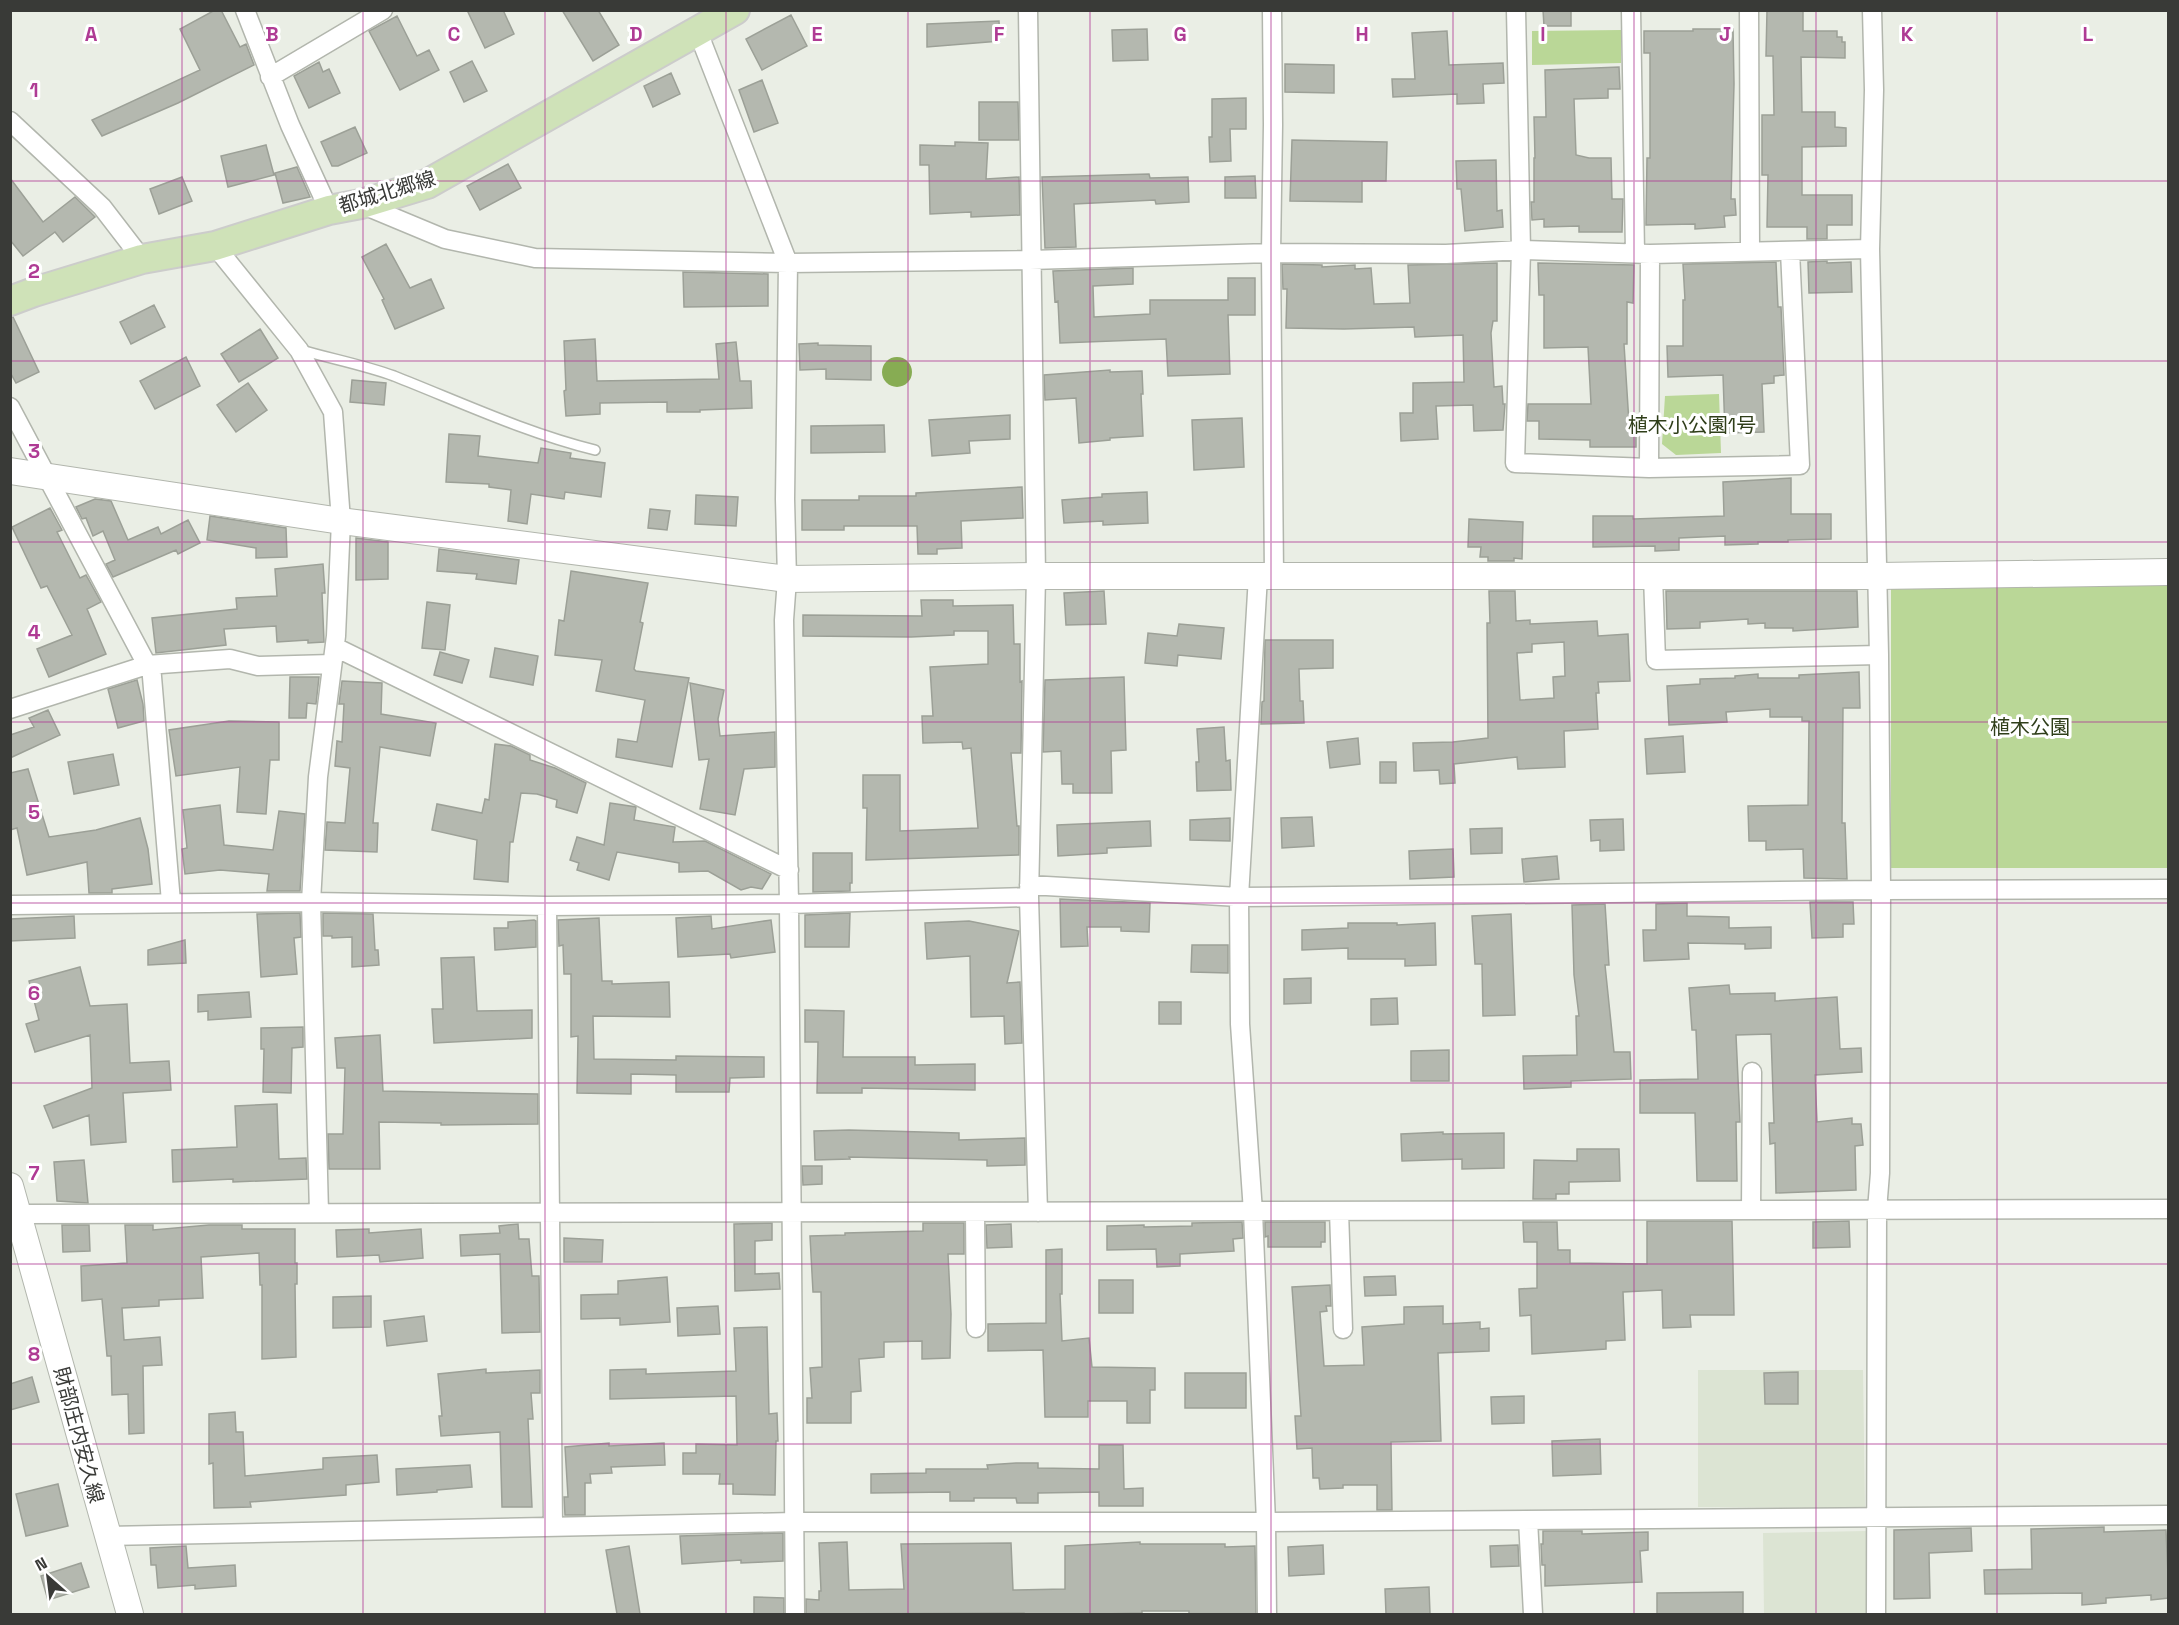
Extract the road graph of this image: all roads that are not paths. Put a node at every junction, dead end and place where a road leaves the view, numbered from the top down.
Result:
1 (245, 10) edge
2 (383, 10) edge
3 (735, 10) edge
4 (1028, 10) edge
5 (1272, 10) edge
6 (1516, 10) edge
7 (1631, 10) edge
8 (1749, 10) edge
9 (1872, 10) edge
10 (698, 32) junction
11 (270, 76) junction
12 (10, 121) edge
13 (361, 204) junction
14 (329, 210) junction
15 (215, 246) junction
16 (1870, 249) junction
17 (1521, 250) junction
18 (1790, 250) junction
19 (1750, 251) junction
20 (1271, 253) junction
21 (1643, 254) junction
22 (142, 259) junction
23 (1030, 260) junction
24 (788, 263) junction
25 (10, 301) edge
26 (299, 350) junction
27 (10, 407) edge
28 (595, 450) dead end
29 (1649, 468) junction
30 (10, 471) edge
31 (46, 476) junction
32 (341, 521) junction
33 (2169, 572) edge
34 (1036, 576) junction
35 (1266, 576) junction
36 (1653, 576) junction
37 (1878, 576) junction
38 (787, 579) junction
39 (1879, 655) junction
40 (333, 656) junction
41 (149, 665) junction
42 (10, 709) edge
43 (789, 870) junction
44 (2169, 889) edge
45 (1881, 890) junction
46 (1029, 891) junction
47 (1239, 897) junction
48 (171, 902) junction
49 (310, 902) junction
50 (10, 904) edge
51 (789, 904) junction
52 (547, 906) junction
53 (1752, 1072) dead end
54 (10, 1186) edge
55 (2169, 1209) edge
56 (1751, 1210) junction
57 (1877, 1210) junction
58 (1339, 1211) junction
59 (792, 1212) junction
60 (975, 1212) junction
61 (1038, 1212) junction
62 (1253, 1212) junction
63 (319, 1213) junction
64 (551, 1213) junction
65 (18, 1214) junction
66 (976, 1328) dead end
67 (1343, 1329) dead end
68 (2169, 1515) edge
69 (1876, 1516) junction
70 (1528, 1520) junction
71 (794, 1521) junction
72 (1266, 1522) junction
73 (554, 1527) junction
74 (107, 1536) junction
75 (130, 1614) edge
76 (795, 1614) edge
77 (1267, 1614) edge
78 (1533, 1614) edge
79 (1876, 1614) edge

1 - 11 street
2 - 11 street
3 - 10 main road, 都城北郷線
4 - 23 street
5 - 20 street
6 - 17 street
7 - 21 street
8 - 19 street
9 - 16 street
10 - 13 main road, 都城北郷線
10 - 24 street
11 - 14 street
12 - 22 street
13 - 14 main road, 都城北郷線
13 - 24 street
14 - 15 main road, 都城北郷線
15 - 22 main road, 都城北郷線
15 - 26 street
16 - 18 street
16 - 37 street
17 - 20 street
17 - 21 street
17 - 29 street
18 - 19 street
18 - 29 street
19 - 21 street
20 - 23 street
20 - 35 street
21 - 29 street
22 - 25 main road, 都城北郷線
23 - 24 street
23 - 34 street
24 - 38 street
26 - 28 lane
26 - 32 street
27 - 31 street
30 - 31 street
31 - 32 street
31 - 41 street
32 - 38 street
32 - 40 street
33 - 37 street
34 - 35 street
34 - 38 street
34 - 46 street
35 - 36 street
35 - 47 street
36 - 37 street
36 - 39 street
37 - 39 street
38 - 43 street
39 - 45 street
40 - 41 street
40 - 43 street
40 - 49 street
41 - 42 street
41 - 48 street
43 - 51 street
44 - 45 street
45 - 47 street
45 - 57 street
46 - 47 street
46 - 51 street
46 - 61 street
47 - 62 street
48 - 49 street
48 - 50 street
49 - 52 street
49 - 63 street
51 - 52 street
51 - 59 street
52 - 64 street
53 - 56 street
54 - 65 street, 財部庄内安久線
55 - 57 street
56 - 57 street
56 - 58 street
57 - 69 street
58 - 62 street
58 - 67 street
59 - 60 street
59 - 64 street
59 - 71 street
60 - 61 street
60 - 66 street
61 - 62 street
62 - 72 street
63 - 64 street
63 - 65 street
64 - 73 street
65 - 74 street, 財部庄内安久線
68 - 69 street
69 - 70 street
69 - 79 street
70 - 72 street
70 - 78 street
71 - 72 street
71 - 73 street
71 - 76 street
72 - 77 street
73 - 74 street
74 - 75 street, 財部庄内安久線

